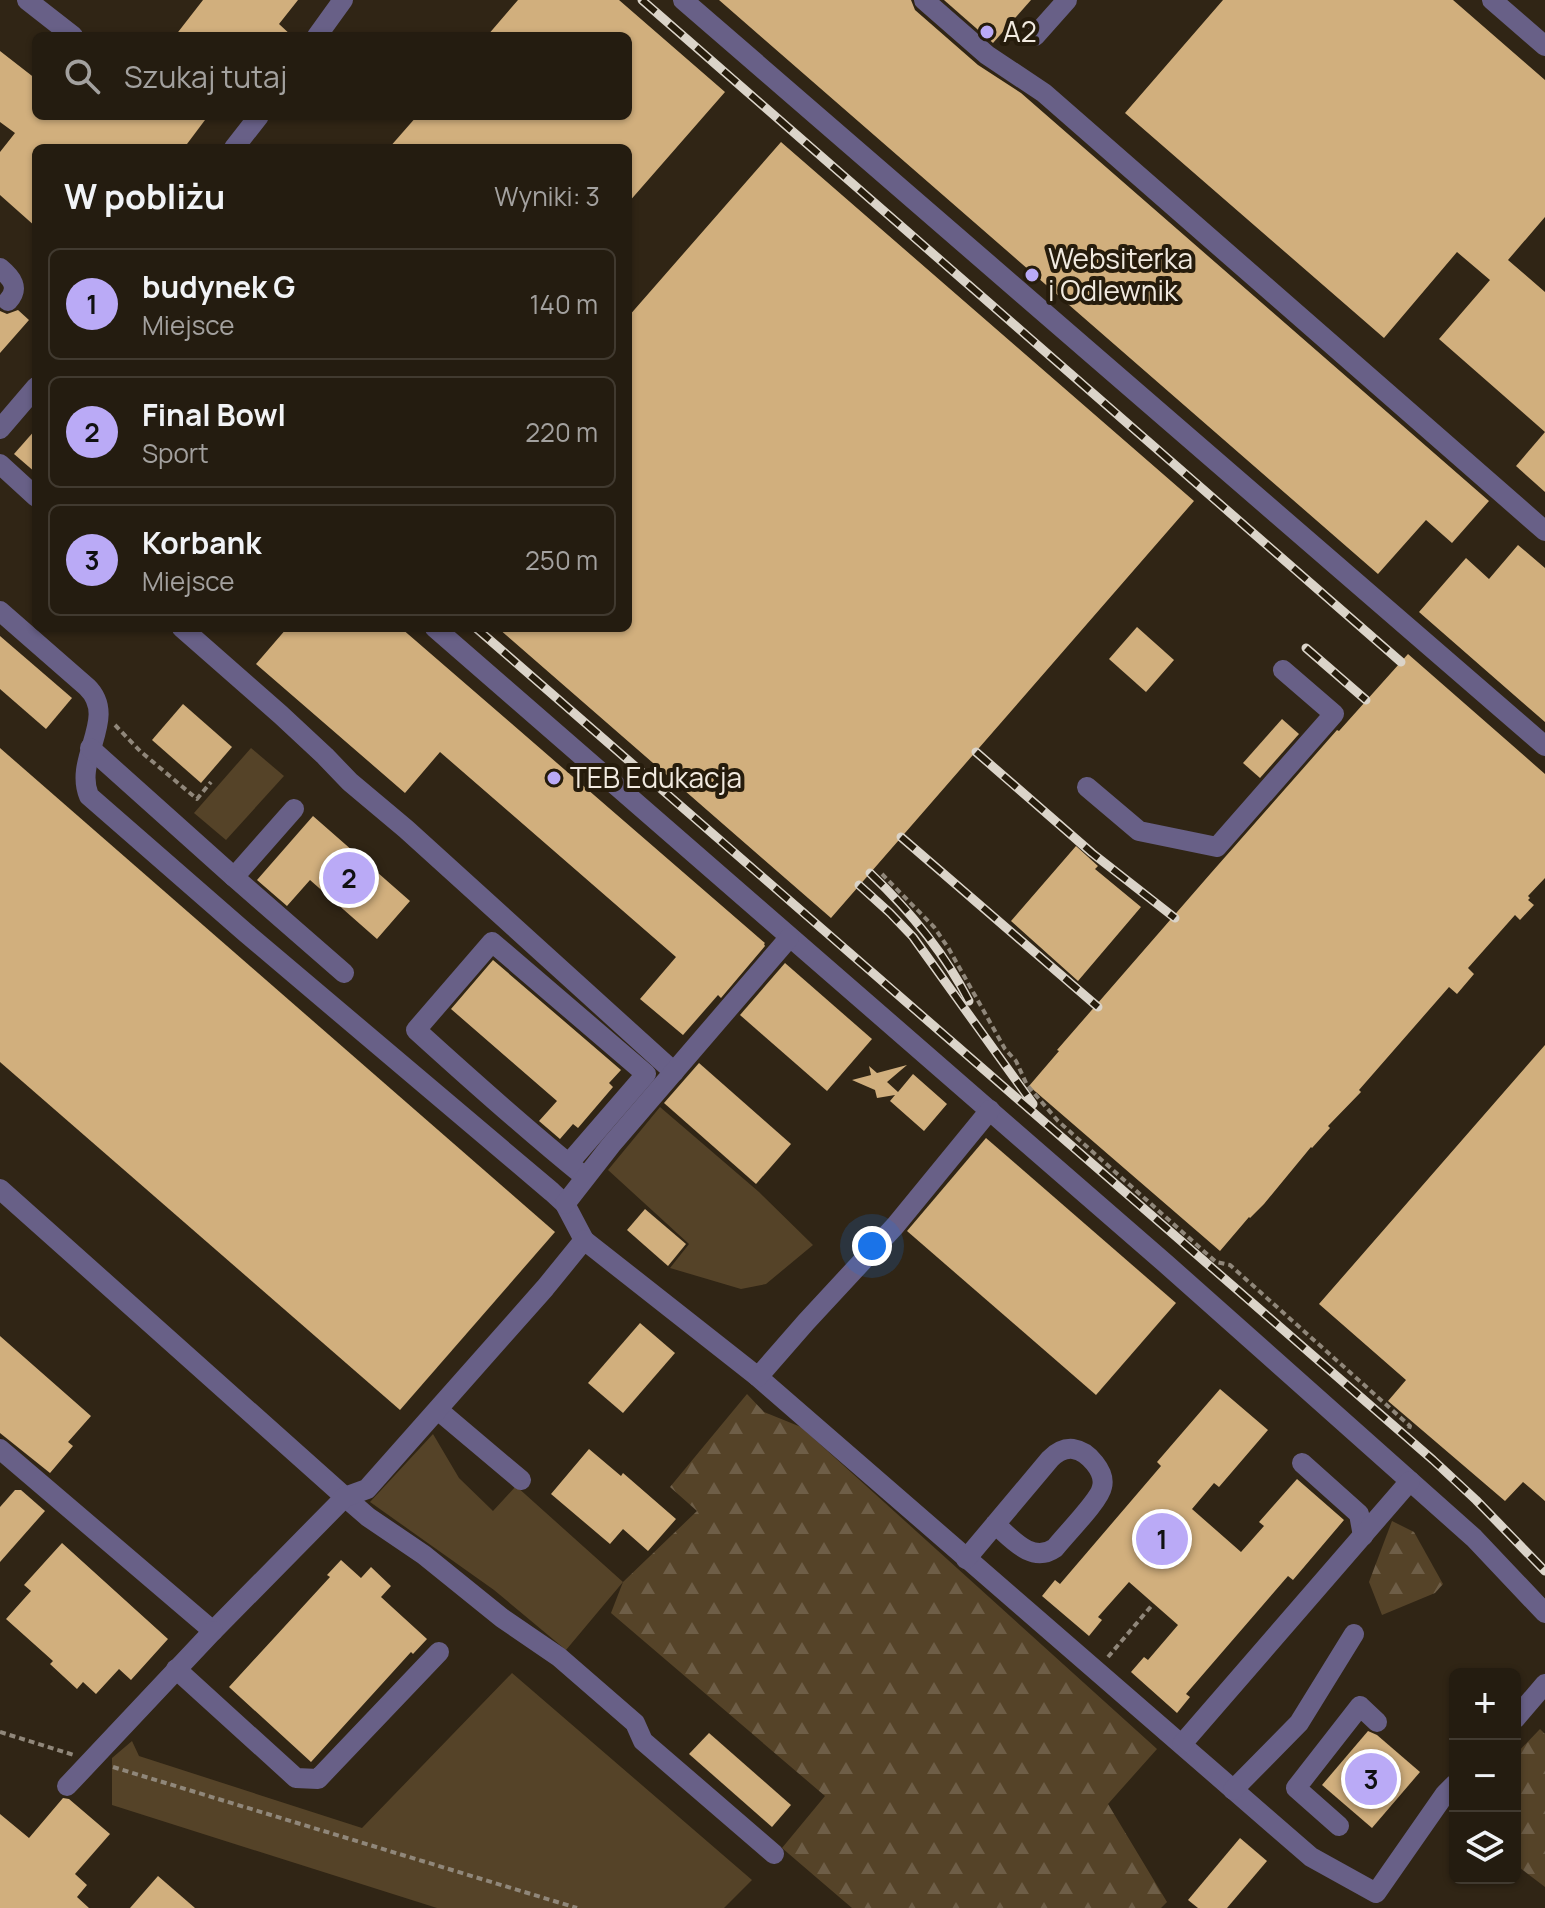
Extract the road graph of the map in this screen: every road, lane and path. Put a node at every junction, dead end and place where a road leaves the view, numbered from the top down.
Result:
1 (27, 0) edge
2 (343, 0) edge
3 (683, 0) edge
4 (924, 0) edge
5 (1067, 0) edge
6 (1492, 0) edge
7 (68, 32) edge
8 (320, 32) edge
9 (1035, 36) dead end
10 (1545, 46) edge
11 (256, 120) edge
12 (237, 144) edge
13 (0, 268) edge
14 (8, 301) dead end
15 (32, 391) edge
16 (1, 424) edge
17 (0, 464) edge
18 (32, 493) edge
19 (1545, 531) edge
20 (0, 611) edge
21 (187, 632) edge
22 (440, 632) edge
23 (1283, 670) dead end
24 (99, 716) junction
25 (1545, 746) edge
26 (90, 748) junction
27 (211, 782) dead end
28 (1087, 787) dead end
29 (294, 809) dead end
30 (882, 874) dead end
31 (234, 877) junction
32 (789, 938) junction
33 (344, 973) dead end
34 (674, 1072) junction
35 (990, 1110) junction
36 (569, 1163) junction
37 (585, 1177) junction
38 (0, 1189) edge
39 (565, 1204) junction
40 (1157, 1209) junction
41 (1151, 1216) dead end
42 (584, 1240) junction
43 (758, 1377) junction
44 (438, 1410) junction
45 (1406, 1437) dead end
46 (0, 1449) edge
47 (1302, 1463) dead end
48 (521, 1480) dead end
49 (1410, 1481) junction
50 (345, 1497) junction
51 (995, 1524) junction
52 (1363, 1536) junction
53 (966, 1559) junction
54 (1153, 1604) dead end
55 (1545, 1613) edge
56 (213, 1631) junction
57 (1354, 1634) dead end
58 (439, 1652) dead end
59 (176, 1669) junction
60 (1096, 1671) junction
61 (1545, 1684) edge
62 (1521, 1712) edge
63 (1377, 1722) dead end
64 (1299, 1723) junction
65 (0, 1732) edge
66 (1182, 1744) junction
67 (1329, 1744) junction
68 (92, 1760) junction
69 (67, 1786) dead end
70 (1233, 1790) junction
71 (1449, 1790) edge
72 (1339, 1826) dead end
73 (774, 1854) dead end
74 (577, 1908) edge

1 - 7 street
2 - 8 street
3 - 25 street
4 - 19 street
5 - 9 street
6 - 10 street
11 - 12 street
13 - 14 street
15 - 16 street
17 - 18 street
20 - 24 street
21 - 34 street
22 - 32 street
23 - 28 street
24 - 26 street
24 - 27 path
26 - 31 street
26 - 39 street
29 - 31 street
30 - 40 path
31 - 33 street
32 - 34 street
32 - 35 street
34 - 37 street
35 - 43 street
35 - 49 street
36 - 36 street
36 - 37 street
37 - 39 street
38 - 50 street
39 - 42 street
40 - 41 path
40 - 45 path
42 - 43 street
42 - 44 street
43 - 53 street
44 - 48 street
44 - 50 street
46 - 56 street
47 - 52 street
49 - 52 street
49 - 55 street
50 - 56 street
50 - 73 street
51 - 51 street
51 - 53 street
52 - 66 street
53 - 60 street
54 - 60 path
56 - 59 street
57 - 64 street
58 - 59 street
59 - 68 street
60 - 66 street
61 - 62 street
63 - 67 street
64 - 67 street
64 - 70 street
65 - 68 path
66 - 70 street
67 - 72 street
68 - 69 street
68 - 74 path
70 - 71 street

